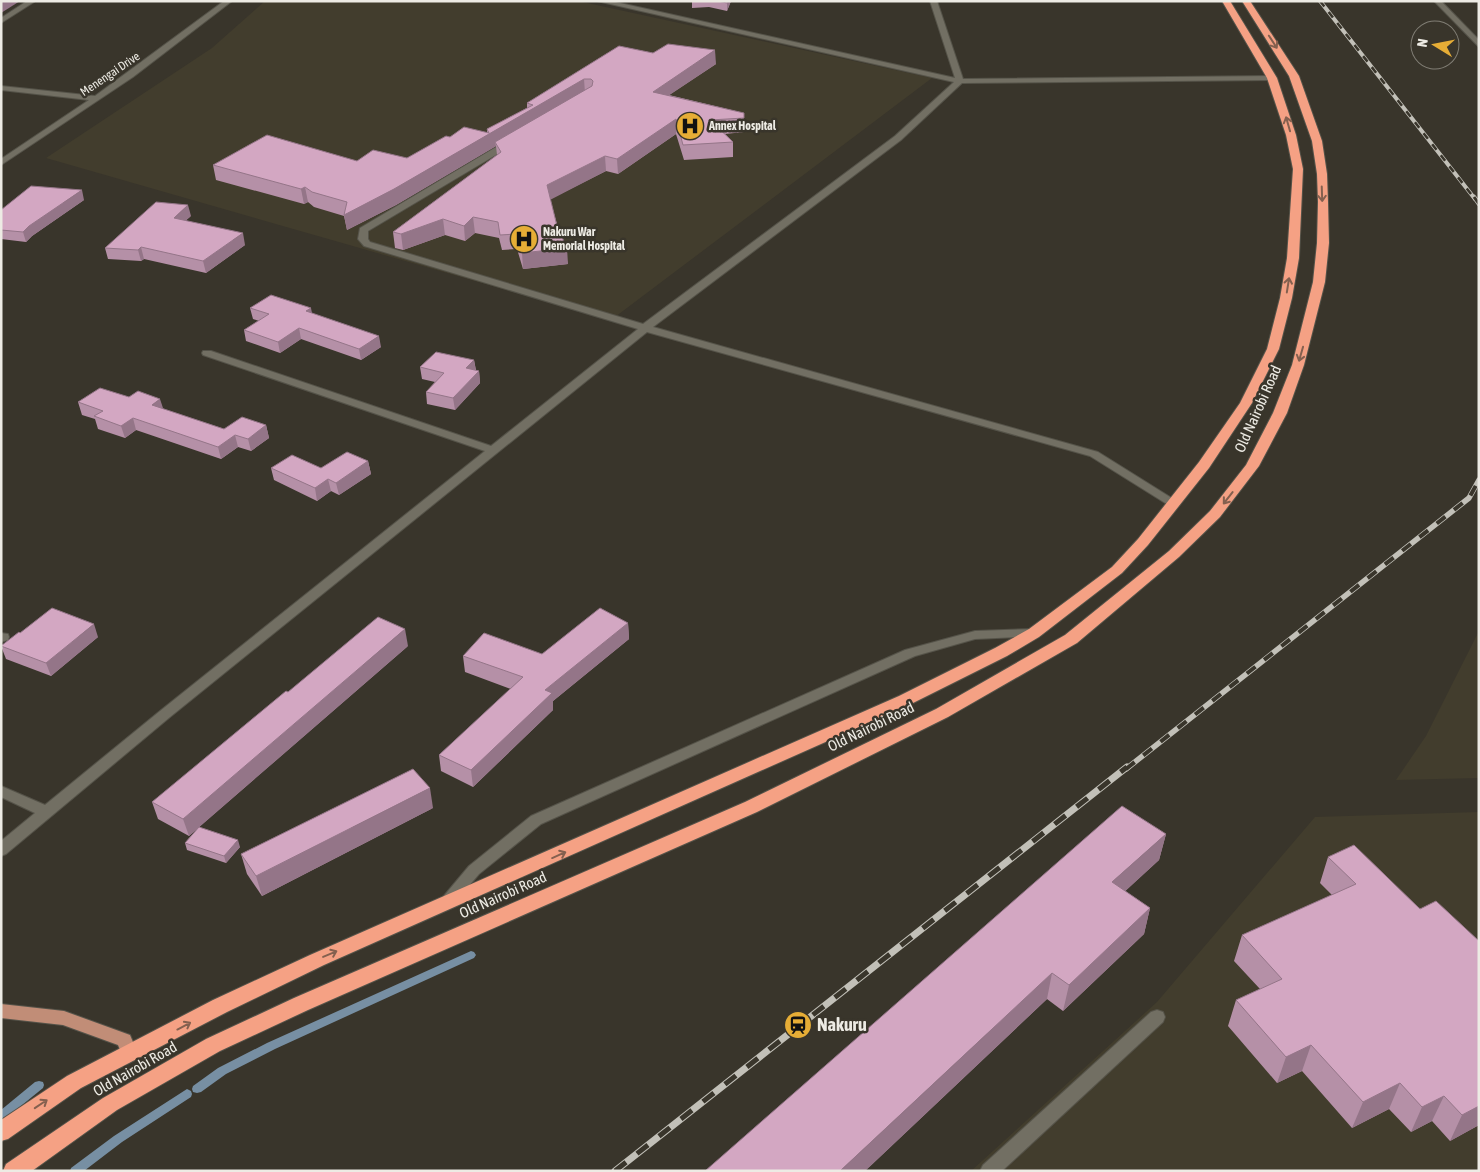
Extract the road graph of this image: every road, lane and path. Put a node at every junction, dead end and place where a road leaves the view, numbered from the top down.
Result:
1 (229, 1) edge
2 (600, 1) edge
3 (933, 1) edge
4 (1226, 1) edge
5 (1246, 1) edge
6 (1437, 1) edge
7 (31, 2) edge
8 (1, 21) edge
9 (1479, 45) edge
10 (1272, 78) junction
11 (960, 81) junction
12 (1, 88) edge
13 (94, 98) junction
14 (520, 137) edge
15 (1, 162) edge
16 (645, 328) junction
17 (207, 353) dead end
18 (493, 450) junction
19 (1174, 504) junction
20 (1034, 633) junction
21 (1, 791) edge
22 (46, 812) junction
23 (1, 850) edge
24 (444, 906) junction
25 (1, 1010) edge
26 (1157, 1017) dead end
27 (130, 1054) junction
28 (1, 1132) edge
29 (14, 1171) edge
30 (989, 1171) edge

1 - 13 street, Menengai Drive
2 - 11 street
3 - 11 street
4 - 10 highway, Old Nairobi Road
5 -> 29 highway, Old Nairobi Road
6 - 9 street
7 - 8 street
10 - 11 street
19 -> 10 highway, Old Nairobi Road
11 - 16 street
12 - 13 street
13 - 15 street, Menengai Drive
14 - 16 street
16 - 18 street
16 - 19 street
17 - 18 street
18 - 22 street
19 - 20 highway, Old Nairobi Road
24 -> 20 highway, Old Nairobi Road
20 - 24 street
21 - 22 street
22 - 23 street
27 -> 24 highway, Old Nairobi Road
25 - 27 main road
26 - 30 street
28 -> 27 highway, Old Nairobi Road

